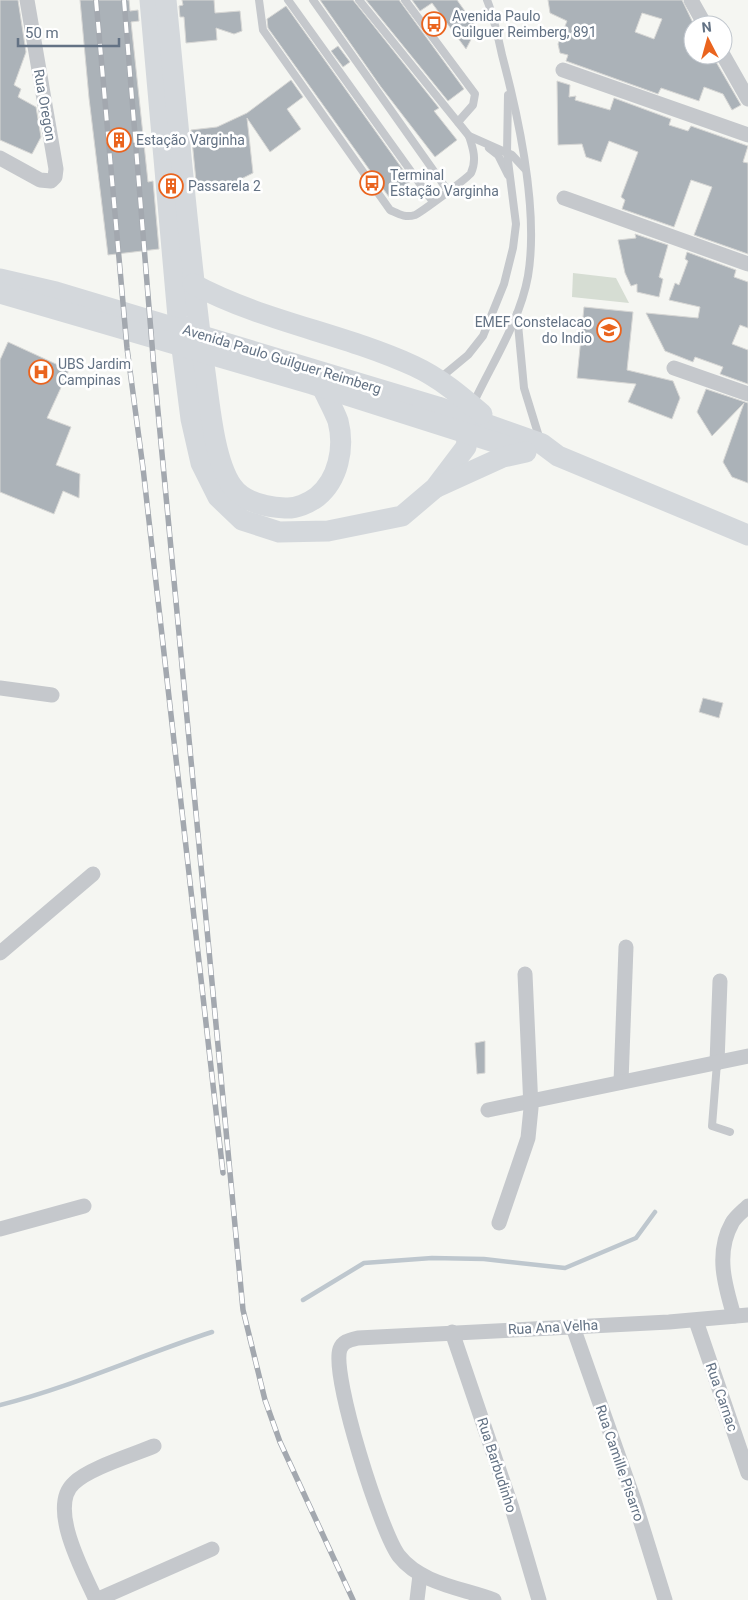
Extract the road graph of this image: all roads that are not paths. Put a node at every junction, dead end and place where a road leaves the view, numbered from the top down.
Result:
1 (27, 0) edge
2 (150, 0) edge
3 (166, 0) edge
4 (259, 0) edge
5 (288, 0) edge
6 (314, 0) edge
7 (359, 0) edge
8 (405, 0) edge
9 (487, 0) edge
10 (691, 0) edge
11 (699, 15) edge
12 (729, 65) edge
13 (563, 70) dead end
14 (509, 80) junction
15 (748, 99) edge
16 (458, 122) junction
17 (748, 135) edge
18 (469, 136) junction
19 (481, 142) junction
20 (508, 153) junction
21 (0, 158) edge
22 (525, 169) junction
23 (511, 180) junction
24 (448, 191) junction
25 (564, 198) dead end
26 (433, 202) junction
27 (748, 264) edge
28 (194, 284) junction
29 (2, 289) edge
30 (517, 314) junction
31 (674, 368) dead end
32 (318, 380) junction
33 (438, 380) junction
34 (748, 394) edge
35 (470, 419) junction
36 (542, 451) junction
37 (435, 488) junction
38 (748, 535) edge
39 (0, 688) edge
40 (52, 696) dead end
41 (93, 874) dead end
42 (626, 947) dead end
43 (0, 953) edge
44 (525, 974) dead end
45 (720, 981) dead end
46 (748, 1056) edge
47 (717, 1062) junction
48 (621, 1082) junction
49 (531, 1101) junction
50 (488, 1110) dead end
51 (730, 1132) dead end
52 (84, 1206) dead end
53 (748, 1206) edge
54 (499, 1223) dead end
55 (0, 1229) edge
56 (741, 1315) edge
57 (696, 1321) junction
58 (572, 1327) junction
59 (452, 1332) junction
60 (154, 1446) dead end
61 (748, 1473) edge
62 (212, 1549) dead end
63 (420, 1574) junction
64 (471, 1596) edge
65 (96, 1600) edge
66 (418, 1600) edge
67 (494, 1600) edge
68 (539, 1600) edge
69 (665, 1600) edge

1 - 21 street, Rua Oregon
2 - 37 street
3 - 28 street
4 - 26 lane
5 - 26 lane
6 - 24 lane
7 - 16 lane
8 - 16 lane
9 - 14 lane
10 - 11 street
12 - 15 street
13 - 17 street
14 - 20 lane
14 - 22 lane
16 - 18 lane
18 - 19 lane
18 - 24 lane
19 - 20 lane
19 - 23 lane
20 - 22 lane
20 - 23 lane
22 - 30 lane
23 - 33 lane
24 - 26 lane
25 - 27 street
28 - 32 street
28 - 33 street
29 - 32 street, Avenida Paulo Guilguer Reimberg
30 - 35 lane
30 - 36 lane
31 - 34 street
32 - 35 street, Avenida Paulo Guilguer Reimberg
33 - 35 street
35 - 36 street, Avenida Paulo Guilguer Reimberg
35 - 36 street, Avenida Paulo Guilguer Reimberg
35 - 37 street
36 - 37 street
36 - 38 street, Avenida Paulo Guilguer Reimberg
39 - 40 street
41 - 43 street
42 - 48 street
44 - 49 street
45 - 47 street
46 - 47 street
47 - 48 street
47 - 51 lane
48 - 49 street
49 - 50 street
49 - 54 street
52 - 55 street
53 - 56 street
56 - 57 street, Rua Ana Velha
57 - 58 street, Rua Ana Velha
57 - 61 street, Rua Carnac
58 - 59 street, Rua Ana Velha
58 - 69 street, Rua Camille Pisarro
59 - 63 street, Rua Ana Velha
59 - 68 street, Rua Barbudinho
60 - 65 street
62 - 65 street
63 - 64 street
63 - 66 street
64 - 67 street

